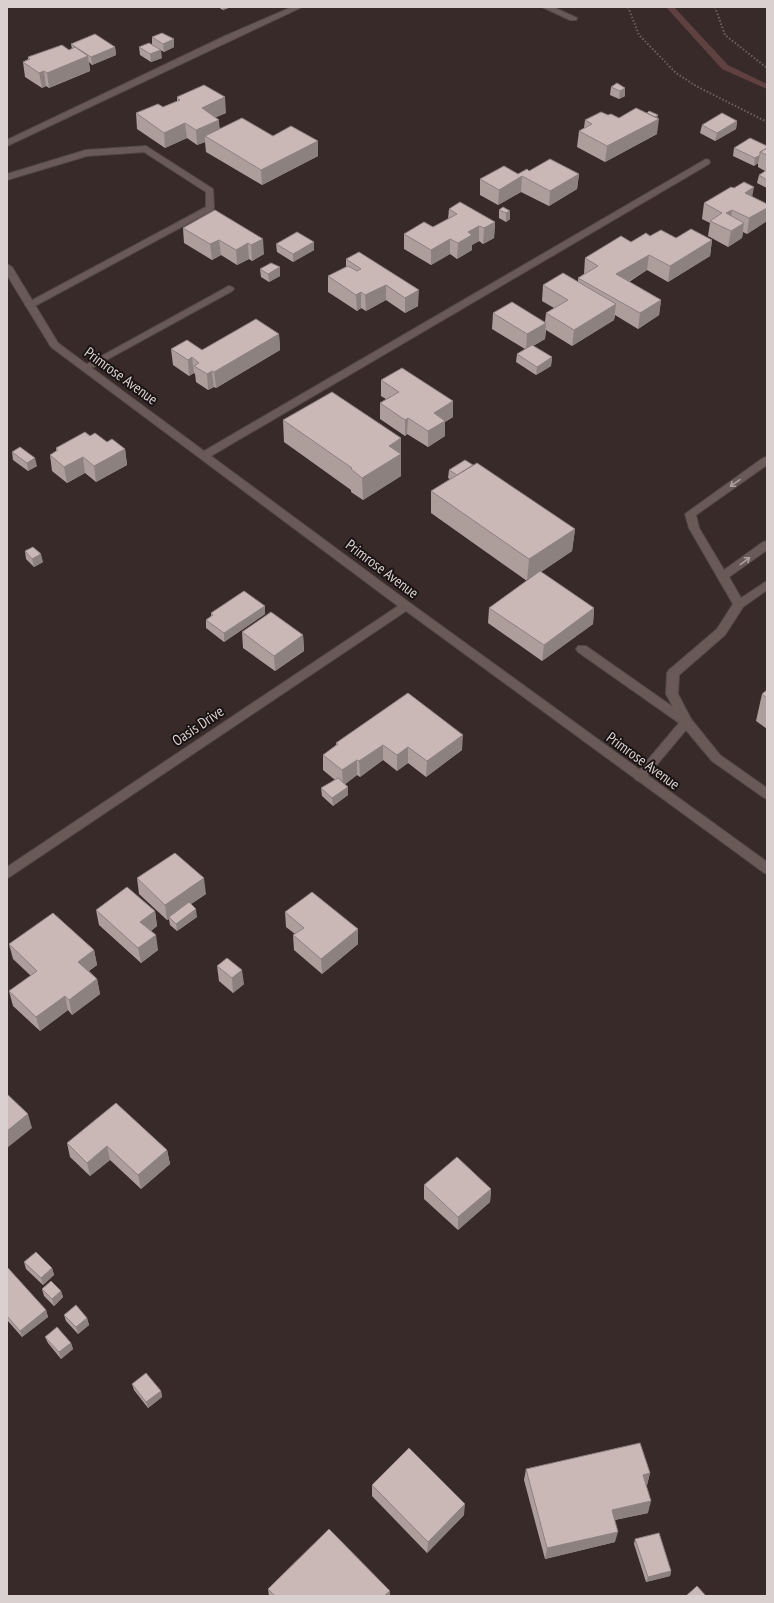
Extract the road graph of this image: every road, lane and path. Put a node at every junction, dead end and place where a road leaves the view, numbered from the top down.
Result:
1 (298, 7) edge
2 (546, 7) edge
3 (628, 7) edge
4 (716, 7) edge
5 (573, 18) dead end
6 (767, 68) edge
7 (767, 122) edge
8 (7, 143) edge
9 (706, 162) dead end
10 (7, 177) edge
11 (9, 273) edge
12 (229, 289) dead end
13 (30, 305) junction
14 (85, 368) junction
15 (204, 456) junction
16 (767, 460) edge
17 (767, 545) edge
18 (723, 576) junction
19 (767, 585) edge
20 (739, 604) junction
21 (406, 606) junction
22 (582, 649) dead end
23 (686, 722) junction
24 (640, 777) junction
25 (767, 794) edge
26 (767, 869) edge
27 (7, 873) edge

1 - 8 street
2 - 5 street
3 - 7 path
4 - 6 path
9 - 15 street
10 - 13 street
11 - 13 street, Primrose Avenue
12 - 14 street
13 - 14 street, Primrose Avenue
14 - 15 street, Primrose Avenue
15 - 21 street, Primrose Avenue
16 -> 18 street
18 -> 17 street
18 - 20 street
19 - 20 street
20 - 23 street
21 - 24 street, Primrose Avenue
21 - 27 street, Oasis Drive
22 - 23 street
23 - 24 street
23 - 25 street
24 - 26 street, Primrose Avenue

